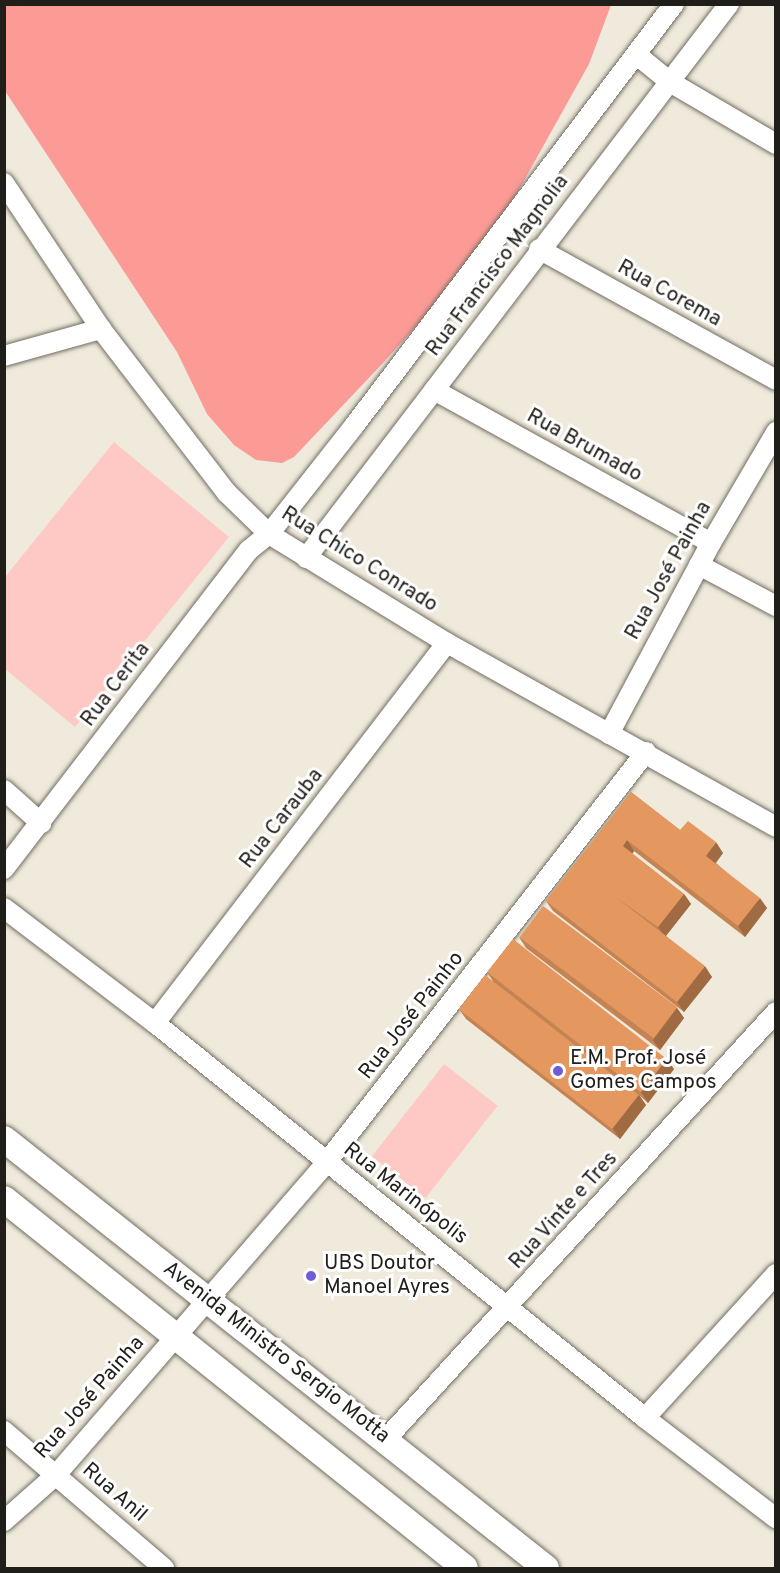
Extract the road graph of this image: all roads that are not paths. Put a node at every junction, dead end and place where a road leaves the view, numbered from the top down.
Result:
1 (674, 4) edge
2 (729, 4) edge
3 (637, 55) junction
4 (670, 82) junction
5 (776, 144) edge
6 (4, 183) edge
7 (539, 249) junction
8 (101, 329) junction
9 (4, 356) edge
10 (776, 380) edge
11 (434, 390) junction
12 (776, 432) edge
13 (269, 534) junction
14 (711, 543) junction
15 (306, 558) junction
16 (699, 565) junction
17 (776, 606) edge
18 (447, 643) junction
19 (609, 734) junction
20 (646, 752) junction
21 (4, 790) edge
22 (41, 823) junction
23 (776, 827) edge
24 (4, 869) edge
25 (4, 909) edge
26 (776, 1012) edge
27 (155, 1023) junction
28 (4, 1139) edge
29 (326, 1163) junction
30 (4, 1199) edge
31 (776, 1274) edge
32 (208, 1302) junction
33 (510, 1308) junction
34 (175, 1335) junction
35 (645, 1418) junction
36 (4, 1431) edge
37 (386, 1439) junction
38 (56, 1475) junction
39 (776, 1518) edge
40 (4, 1521) edge
41 (164, 1569) edge
42 (465, 1569) edge
43 (546, 1569) edge

1 - 3 street, Rua Francisco Magnolia
2 - 4 street, Rua Francisco Magnolia
3 - 4 street
3 - 13 street, Rua Francisco Magnolia
4 - 5 street
4 - 7 street, Rua Francisco Magnolia
6 - 8 street, Rua Chico Conrado
7 - 10 street, Rua Corema
7 - 11 street, Rua Francisco Magnolia
8 - 9 street
8 - 13 street, Rua Chico Conrado
11 - 14 street, Rua Brumado
11 - 15 street, Rua Francisco Magnolia
12 - 14 street, Rua José Painha
13 - 15 street, Rua Chico Conrado
13 - 22 street, Rua Cerita
14 - 16 street, Rua José Painha
15 - 18 street, Rua Chico Conrado
16 - 17 street
16 - 19 street, Rua José Painha
18 - 19 street, Rua Chico Conrado
18 - 27 street, Rua Carauba
19 - 20 street, Rua Chico Conrado
20 - 23 street, Rua Chico Conrado
20 - 29 street, Rua José Painho
21 - 22 street
22 - 24 street, Rua Cerita
25 - 27 street, Rua Marinópolis
26 - 33 street, Rua Vinte e Tres
27 - 29 street, Rua Marinópolis
28 - 32 street, Avenida Ministro Sergio Motta
29 - 32 street, Rua José Painho
29 - 33 street, Rua Marinópolis
30 - 34 street
31 - 35 street
32 - 34 street, Rua José Painha
32 - 37 street, Avenida Ministro Sergio Motta
33 - 35 street, Rua Marinópolis
33 - 37 street, Rua Vinte e Tres
34 - 38 street, Rua José Painha
34 - 42 street
35 - 39 street, Rua Marinópolis
36 - 38 street, Rua Anil
37 - 43 street, Avenida Ministro Sergio Motta
38 - 40 street, Rua José Painha
38 - 41 street, Rua Anil

